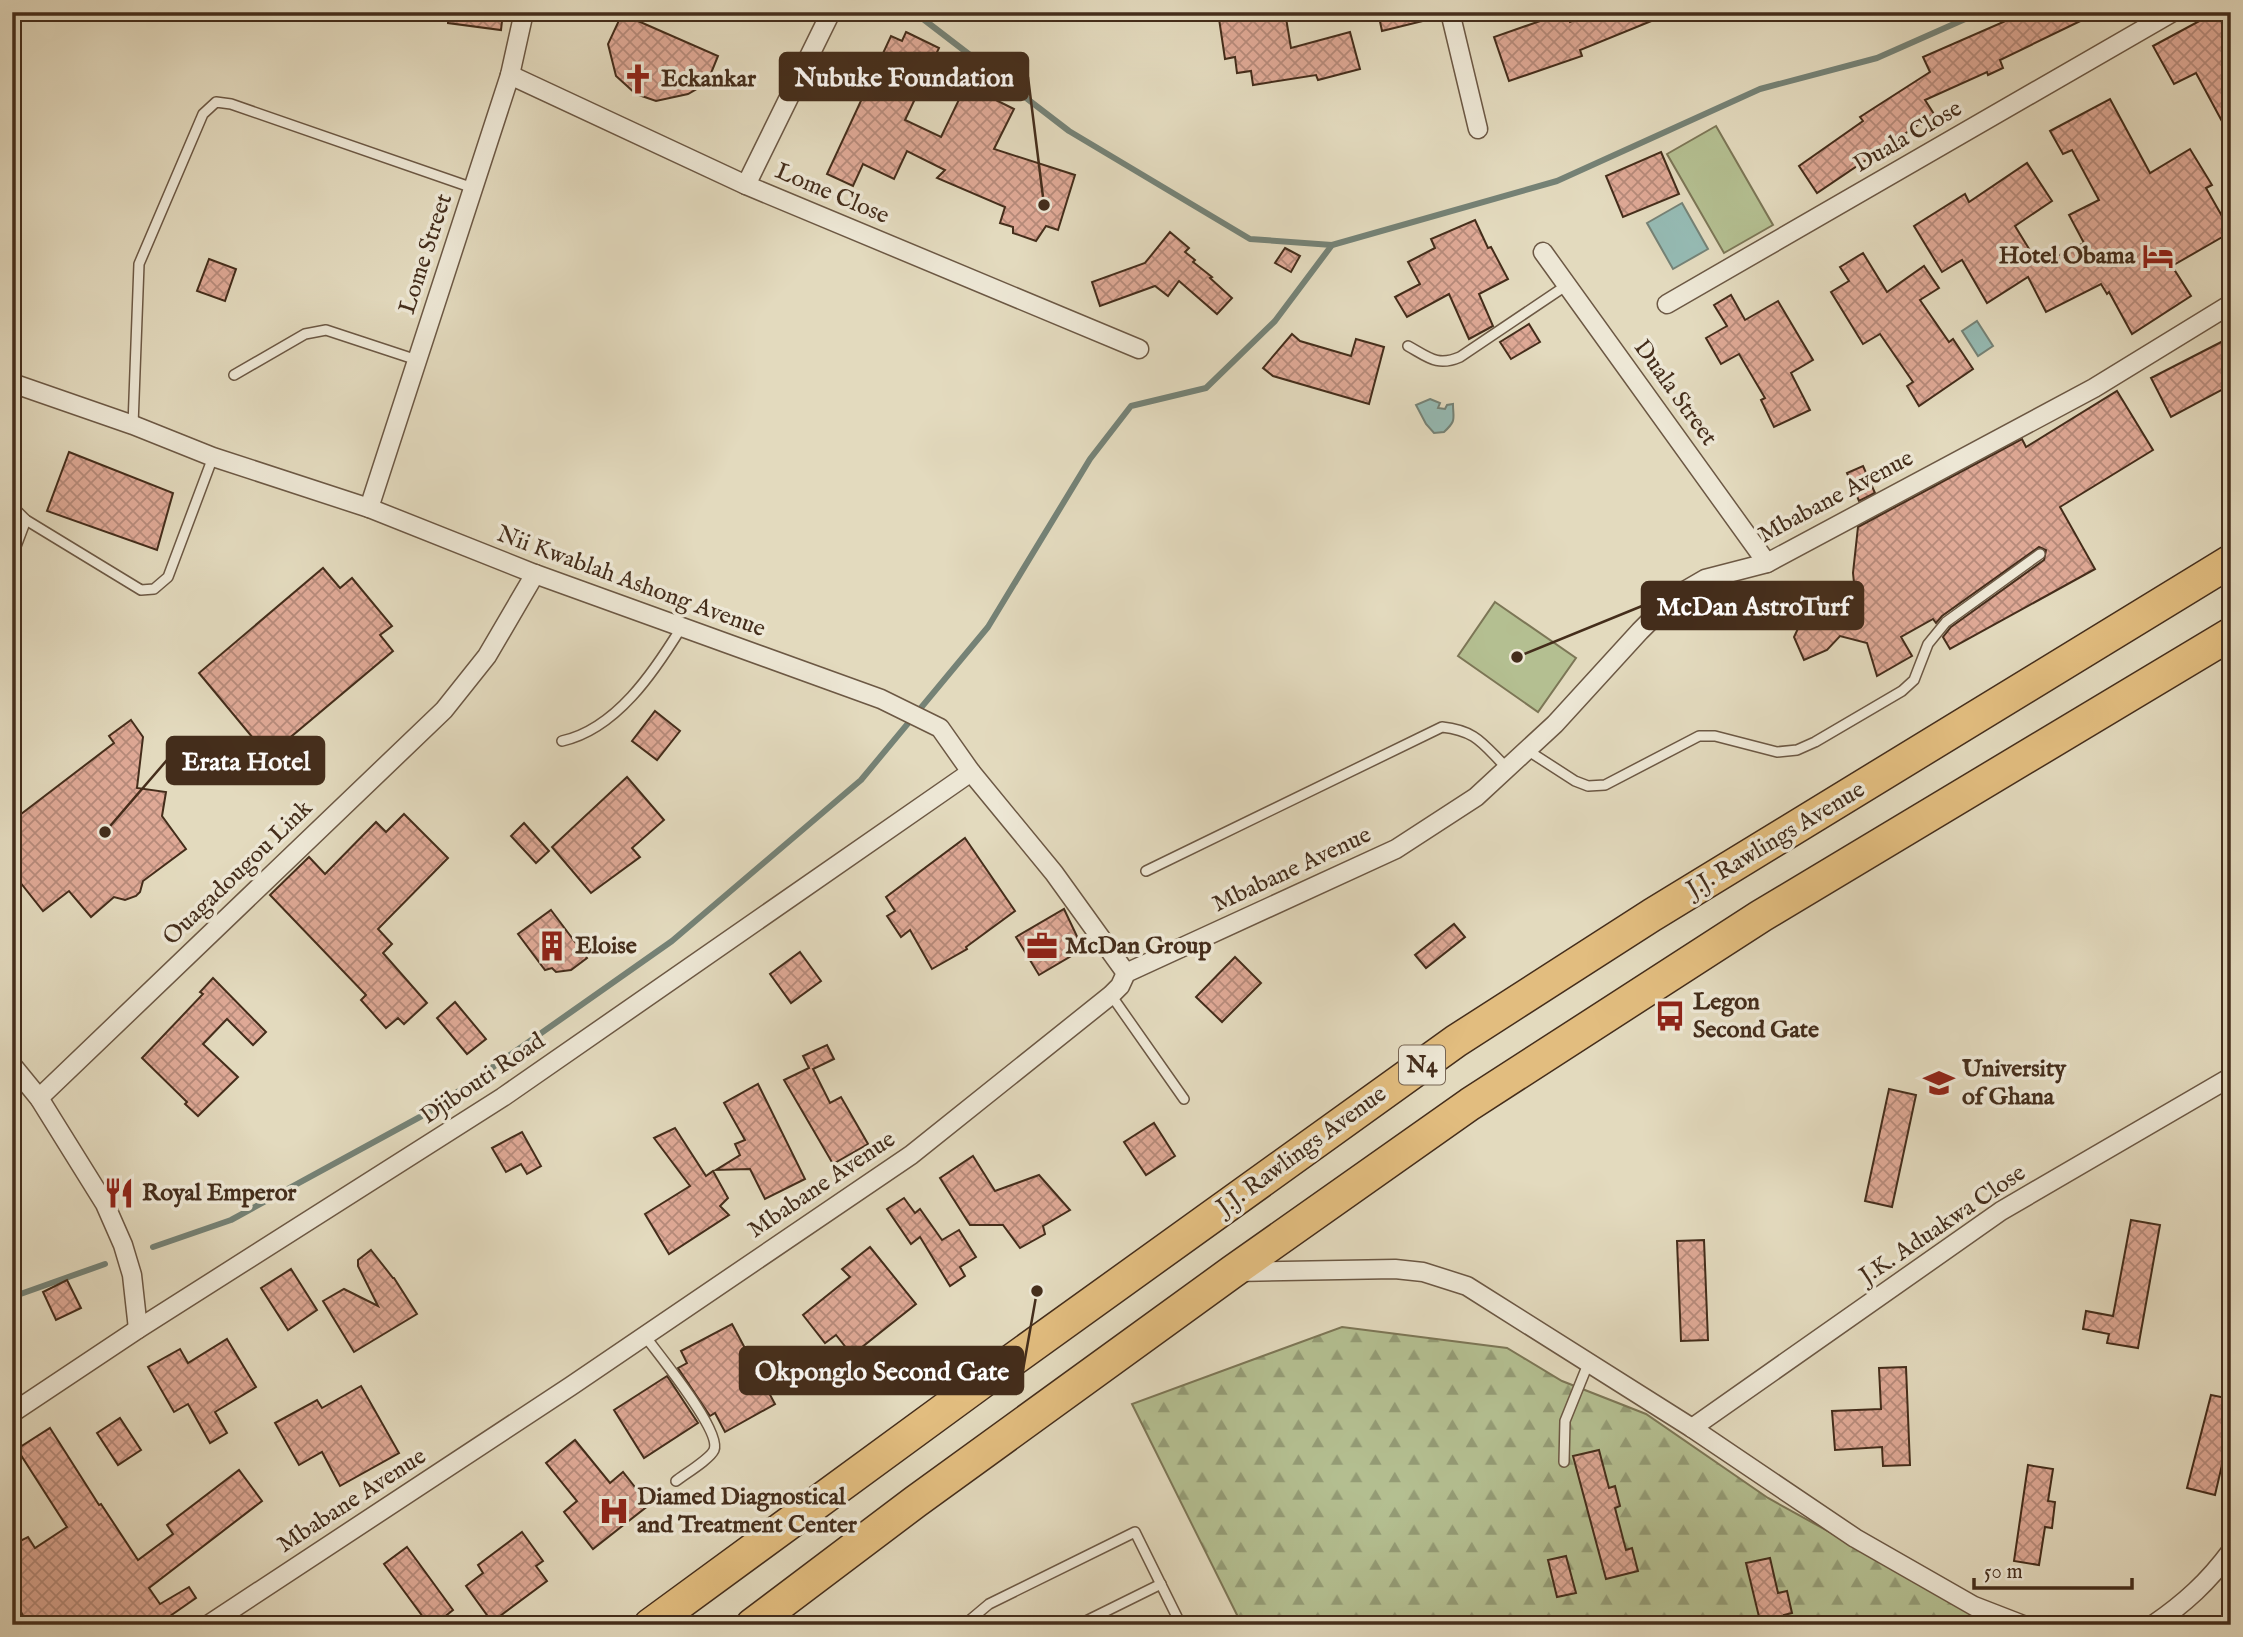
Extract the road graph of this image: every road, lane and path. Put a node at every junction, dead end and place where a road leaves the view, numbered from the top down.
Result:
1 (524, 12) edge
2 (1450, 12) edge
3 (2173, 12) edge
4 (829, 16) dead end
5 (510, 75) junction
6 (1478, 129) dead end
7 (746, 185) junction
8 (473, 188) junction
9 (1543, 252) dead end
10 (1567, 285) junction
11 (1667, 304) dead end
12 (2231, 304) edge
13 (1408, 346) dead end
14 (1139, 349) dead end
15 (417, 360) junction
16 (234, 375) dead end
17 (12, 383) edge
18 (133, 425) junction
19 (213, 457) junction
20 (12, 506) edge
21 (369, 508) junction
22 (26, 520) junction
23 (2040, 554) dead end
24 (12, 557) edge
25 (2231, 561) edge
26 (1767, 563) junction
27 (535, 574) junction
28 (681, 628) junction
29 (2231, 634) edge
30 (562, 741) dead end
31 (1527, 750) junction
32 (1508, 769) junction
33 (971, 772) junction
34 (1146, 871) dead end
35 (1126, 973) junction
36 (1111, 995) junction
37 (12, 1065) edge
38 (2231, 1077) edge
39 (39, 1098) junction
40 (1184, 1099) dead end
41 (1232, 1272) junction
42 (138, 1329) junction
43 (645, 1336) junction
44 (1588, 1364) junction
45 (12, 1413) edge
46 (1692, 1429) junction
47 (1564, 1462) dead end
48 (676, 1481) dead end
49 (2231, 1551) edge
50 (1161, 1584) junction
51 (208, 1625) edge
52 (650, 1625) edge
53 (751, 1625) edge
54 (964, 1625) edge
55 (1078, 1625) edge
56 (1181, 1625) edge
57 (2023, 1625) edge
58 (2153, 1625) edge

1 - 5 street, Lome Street
2 - 6 street
3 - 11 street, Duala Close
4 - 7 street
5 - 7 street, Lome Close
5 - 8 street, Lome Street
7 - 14 street, Lome Close
8 - 15 street, Lome Street
8 - 18 lane
9 - 10 street, Duala Street
10 - 13 lane
10 - 26 street, Duala Street
12 - 26 street, Mbabane Avenue
15 - 16 lane
15 - 21 street, Lome Street
17 - 18 street, Nii Kwablah Ashong Avenue
18 - 19 street, Nii Kwablah Ashong Avenue
19 - 21 street, Nii Kwablah Ashong Avenue
19 - 22 lane
20 - 22 lane
21 - 27 street, Nii Kwablah Ashong Avenue
22 - 24 lane
23 - 31 lane
25 - 52 highway, J.J. Rawlings Avenue / N4
26 - 31 street, Mbabane Avenue
27 - 28 street, Nii Kwablah Ashong Avenue
27 - 39 street, Ouagadougou Link
28 - 30 lane
28 - 33 street, Nii Kwablah Ashong Avenue
29 - 41 highway, N4
31 - 32 street, Mbabane Avenue
32 - 34 lane
32 - 35 street, Mbabane Avenue
33 - 35 street, Nii Kwablah Ashong Avenue
33 - 42 street, Djibouti Road
35 - 36 street, Mbabane Avenue
36 - 40 lane
36 - 43 street, Mbabane Avenue
37 - 39 street
38 - 46 street, J.K. Aduakwa Close
39 - 42 street
41 - 44 street
41 - 53 highway, N4
42 - 45 street, Djibouti Road
43 - 48 lane
43 - 51 street, Mbabane Avenue
44 - 46 street
44 - 47 lane
46 - 57 street
49 - 58 street
50 - 54 lane
50 - 55 lane
50 - 56 lane

